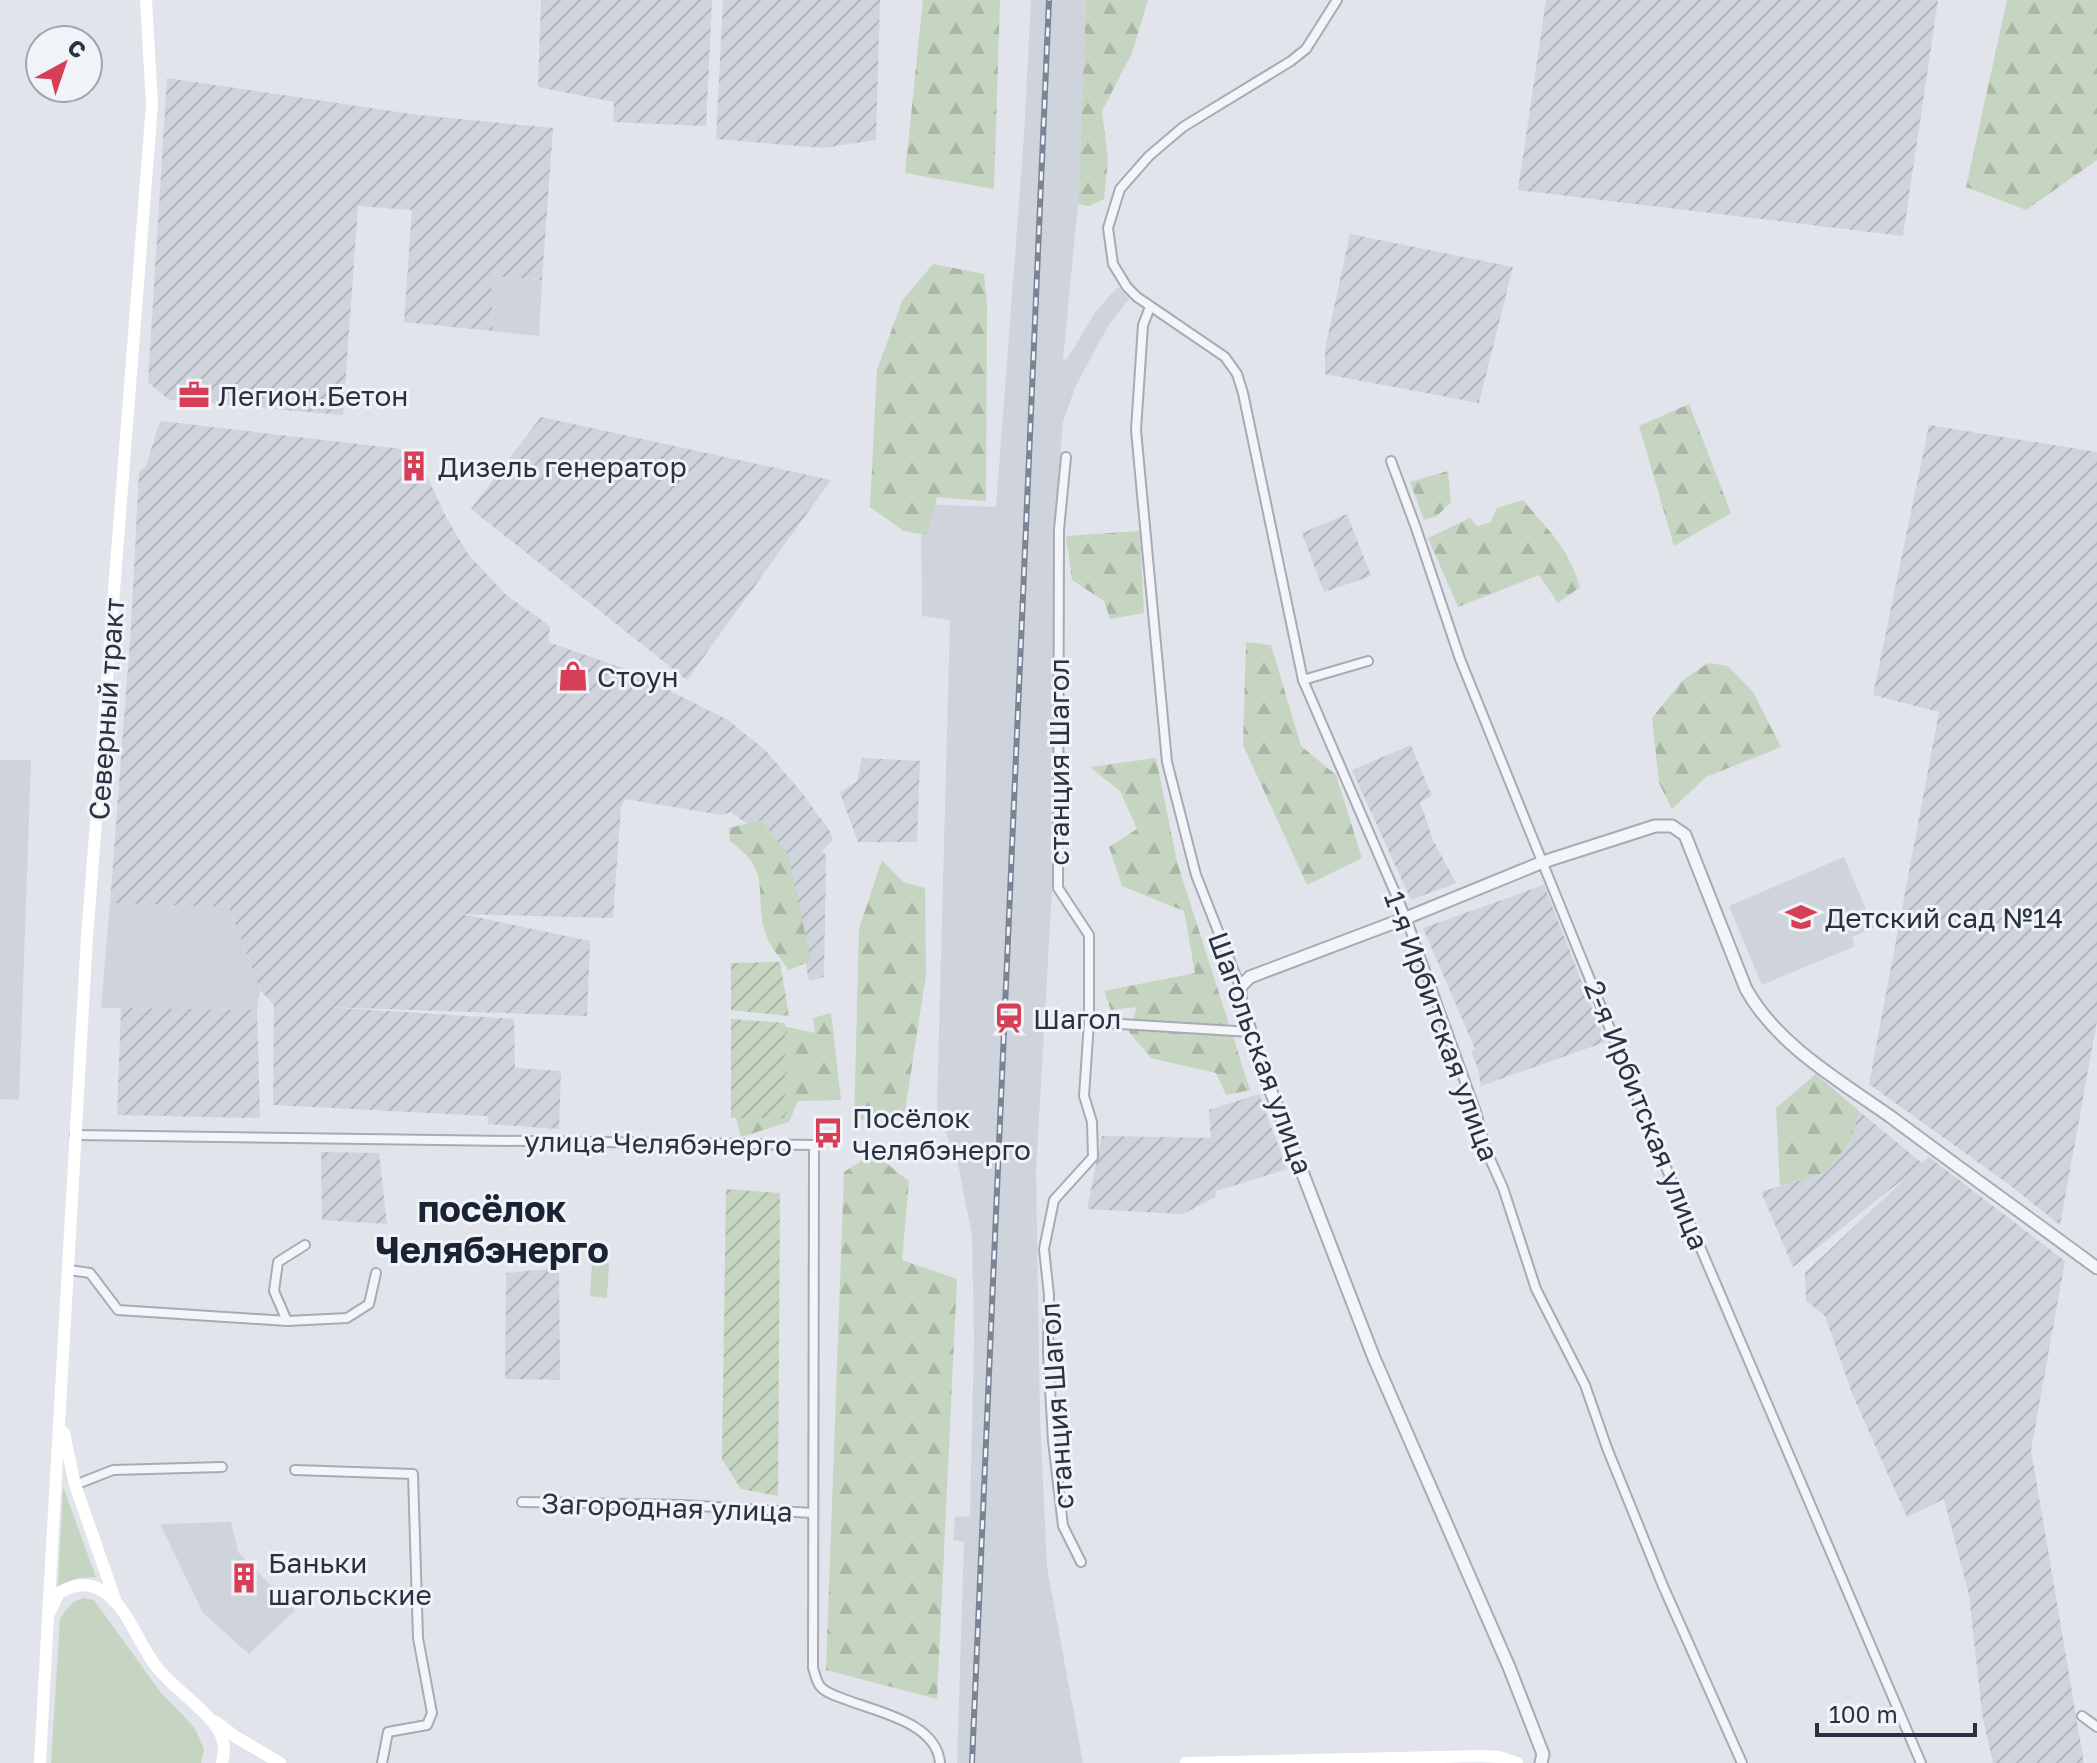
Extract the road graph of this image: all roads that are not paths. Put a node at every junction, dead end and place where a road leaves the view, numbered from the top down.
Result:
1 (146, 0) edge
2 (1337, 0) edge
3 (1150, 307) junction
4 (1066, 457) dead end
5 (1391, 461) dead end
6 (1368, 661) dead end
7 (1303, 680) junction
8 (1543, 862) junction
9 (1406, 918) junction
10 (1240, 987) junction
11 (1089, 1022) junction
12 (1251, 1032) junction
13 (75, 1135) junction
14 (305, 1245) dead end
15 (2097, 1268) edge
16 (69, 1270) junction
17 (376, 1273) dead end
18 (287, 1321) junction
19 (61, 1418) junction
20 (222, 1467) dead end
21 (295, 1470) dead end
22 (75, 1485) junction
23 (522, 1502) dead end
24 (812, 1513) junction
25 (1081, 1562) dead end
26 (116, 1602) junction
27 (48, 1616) junction
28 (207, 1715) junction
29 (2082, 1716) dead end
30 (2097, 1727) edge
31 (40, 1763) edge
32 (222, 1763) edge
33 (280, 1763) edge
34 (382, 1763) edge
35 (940, 1763) edge
36 (1186, 1763) edge
37 (1517, 1763) edge
38 (1541, 1763) edge
39 (1742, 1763) edge
40 (1921, 1763) edge

1 - 13 main road, Северный тракт
2 - 3 street, 1-я Ирбитская улица
3 - 7 street, 1-я Ирбитская улица
3 - 10 street, Шагольская улица
4 - 11 street, станция Шагол
5 - 8 street, 2-я Ирбитская улица
6 - 7 street
7 - 9 street, 1-я Ирбитская улица
8 - 9 street
8 - 15 street
8 - 40 street, 2-я Ирбитская улица
9 - 10 street
9 - 39 street, 1-я Ирбитская улица
10 - 12 street, Шагольская улица
11 - 12 street
11 - 25 street, станция Шагол
12 - 38 street, Шагольская улица
13 - 16 main road, Северный тракт
13 - 24 street, улица Челябэнерго
14 - 18 street
16 - 18 street
16 - 19 main road, Северный тракт
17 - 18 street
19 - 22 main road, Северный тракт
19 - 27 main road, Северный тракт
20 - 22 street
21 - 34 street
22 - 26 main road, Северный тракт
23 - 24 street, Загородная улица
24 - 35 street, улица Челябэнерго
26 - 27 main road
26 - 28 main road, Северный тракт
27 - 31 main road, Северный тракт
28 - 32 main road
28 - 33 main road
29 - 30 street
36 - 37 main road

